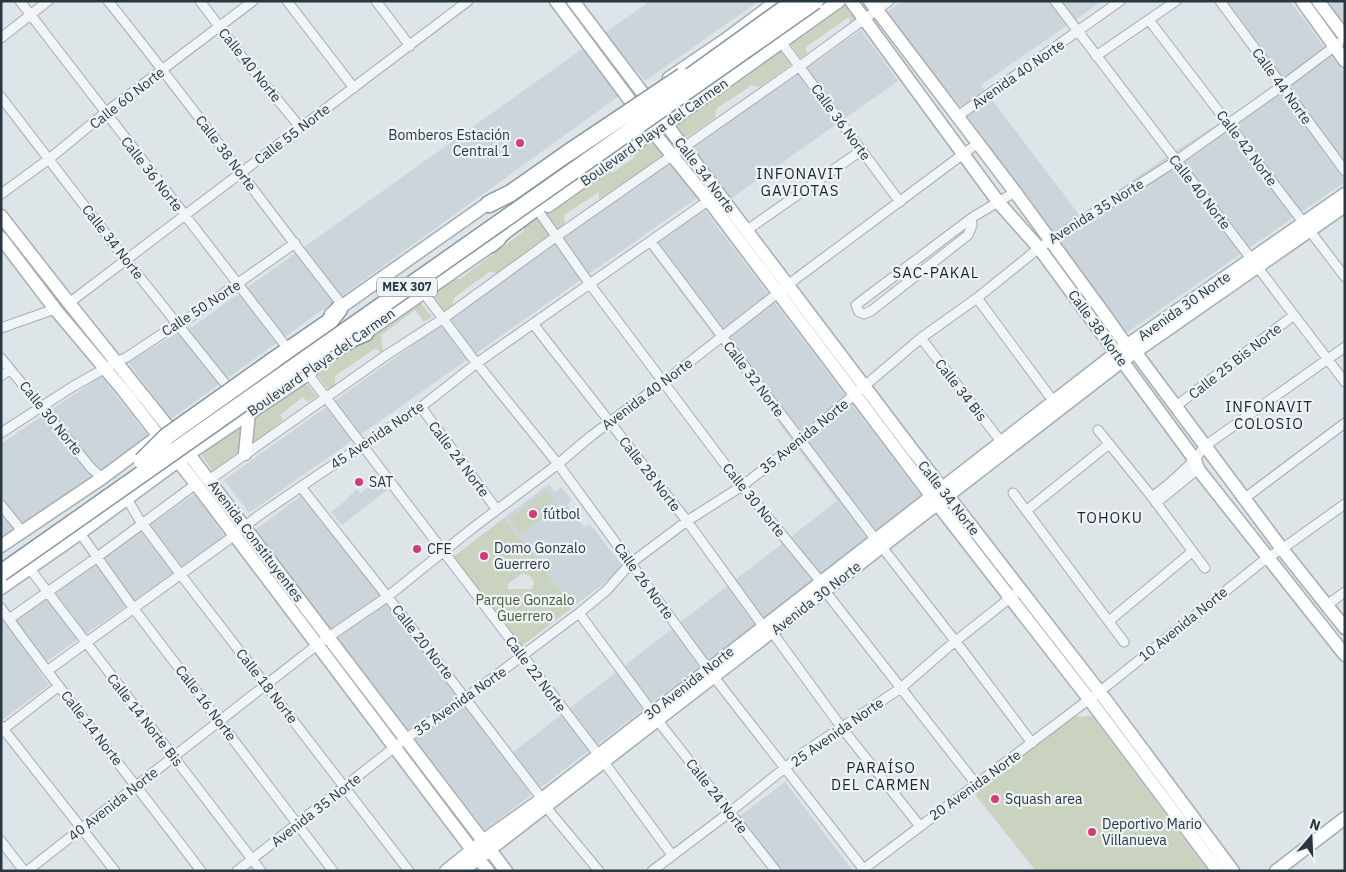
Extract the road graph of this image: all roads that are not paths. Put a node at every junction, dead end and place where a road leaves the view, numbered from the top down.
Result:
1 (20, 1) edge
2 (48, 1) edge
3 (108, 1) edge
4 (200, 1) edge
5 (253, 1) edge
6 (287, 1) edge
7 (376, 1) edge
8 (556, 1) edge
9 (572, 1) edge
10 (777, 1) edge
11 (794, 1) edge
12 (814, 1) edge
13 (839, 1) edge
14 (851, 1) edge
15 (889, 1) edge
16 (1055, 1) edge
17 (1120, 1) edge
18 (1176, 1) edge
19 (1220, 1) edge
20 (1302, 1) edge
21 (1318, 1) edge
22 (467, 2) edge
23 (873, 6) edge
24 (30, 15) junction
25 (864, 20) junction
26 (1149, 20) junction
27 (219, 27) junction
28 (799, 30) junction
29 (1078, 31) junction
30 (1345, 37) edge
31 (1, 38) edge
32 (781, 42) junction
33 (410, 46) junction
34 (1334, 46) junction
35 (1096, 56) junction
36 (1345, 60) edge
37 (800, 66) junction
38 (164, 69) junction
39 (702, 74) junction
40 (1282, 86) junction
41 (354, 88) junction
42 (644, 95) junction
43 (1, 97) edge
44 (633, 102) junction
45 (106, 113) junction
46 (958, 116) junction
47 (666, 124) junction
48 (1228, 124) junction
49 (300, 128) junction
50 (654, 133) junction
51 (978, 142) junction
52 (683, 147) junction
53 (862, 150) junction
54 (962, 154) junction
55 (671, 155) junction
56 (49, 160) junction
57 (1176, 161) junction
58 (1345, 171) edge
59 (241, 174) junction
60 (1015, 192) junction
61 (1, 194) edge
62 (1345, 194) edge
63 (714, 199) junction
64 (900, 202) junction
65 (999, 203) junction
66 (488, 204) junction
67 (1345, 206) edge
68 (539, 212) junction
69 (1, 216) edge
70 (185, 216) junction
71 (971, 219) junction
72 (1307, 227) junction
73 (747, 230) junction
74 (557, 236) junction
75 (1, 238) edge
76 (1050, 240) junction
77 (650, 242) junction
78 (295, 243) junction
79 (491, 244) junction
80 (1039, 248) junction
81 (126, 260) junction
82 (1254, 263) junction
83 (1345, 277) edge
84 (589, 283) junction
85 (239, 284) junction
86 (784, 289) junction
87 (423, 292) junction
88 (977, 298) junction
89 (69, 303) junction
90 (341, 307) junction
91 (55, 308) junction
92 (1294, 315) junction
93 (444, 318) junction
94 (177, 324) junction
95 (534, 325) junction
96 (1, 328) edge
97 (365, 333) joint
98 (722, 338) junction
99 (921, 338) junction
100 (285, 345) junction
101 (1345, 347) edge
102 (1131, 349) junction
103 (1119, 357) junction
104 (1, 358) edge
105 (1328, 359) junction
106 (477, 364) junction
107 (111, 365) junction
108 (10, 369) junction
109 (301, 375) junction
110 (1, 376) edge
111 (664, 382) junction
112 (1345, 382) edge
113 (227, 386) junction
114 (860, 390) junction
115 (326, 398) junction
116 (208, 401) junction
117 (1054, 402) junction
118 (42, 406) junction
119 (420, 407) junction
120 (1175, 407) junction
121 (250, 412) junction
122 (609, 422) junction
123 (1345, 423) edge
124 (232, 424) junction
125 (169, 428) junction
126 (1098, 430) dead end
127 (1, 433) edge
128 (159, 436) junction
129 (801, 440) junction
130 (1002, 443) junction
131 (1109, 444) junction
132 (362, 446) junction
133 (1205, 446) junction
134 (245, 454) junction
135 (183, 457) junction
136 (149, 462) junction
137 (558, 464) junction
138 (1197, 465) junction
139 (102, 478) junction
140 (209, 480) junction
141 (196, 484) junction
142 (742, 486) junction
143 (301, 487) junction
144 (1013, 493) dead end
145 (940, 496) junction
146 (1245, 498) junction
147 (127, 499) junction
148 (1154, 500) junction
149 (1345, 504) edge
150 (1, 505) edge
151 (497, 510) junction
152 (1026, 511) junction
153 (687, 522) junction
154 (143, 523) junction
155 (132, 531) junction
156 (240, 531) junction
157 (22, 532) junction
158 (80, 534) junction
159 (879, 544) junction
160 (1, 546) edge
161 (1282, 549) junction
162 (1192, 552) junction
163 (443, 553) junction
164 (1268, 557) junction
165 (96, 558) junction
166 (1, 560) edge
167 (631, 563) junction
168 (1205, 568) dead end
169 (30, 569) junction
170 (1, 574) edge
171 (181, 575) junction
172 (823, 586) junction
173 (1, 588) edge
174 (48, 592) junction
175 (1345, 592) edge
176 (1015, 594) junction
177 (388, 597) junction
178 (1327, 605) junction
179 (1, 608) edge
180 (134, 609) junction
181 (579, 613) junction
182 (9, 619) junction
183 (1108, 621) junction
184 (1345, 628) edge
185 (767, 629) junction
186 (328, 637) junction
187 (955, 641) junction
188 (1124, 642) dead end
189 (86, 643) junction
190 (317, 645) junction
191 (749, 649) joint
192 (1345, 655) edge
193 (522, 656) junction
194 (47, 671) junction
195 (711, 673) junction
196 (266, 685) junction
197 (59, 686) junction
198 (901, 688) junction
199 (1094, 695) junction
200 (466, 698) junction
201 (655, 716) junction
202 (220, 721) junction
203 (842, 728) junction
204 (2, 729) edge
205 (405, 739) junction
206 (1032, 743) junction
207 (394, 748) junction
208 (174, 758) junction
209 (601, 758) junction
210 (784, 768) junction
211 (976, 784) junction
212 (138, 786) junction
213 (345, 787) junction
214 (1165, 791) junction
215 (544, 803) junction
216 (730, 812) junction
217 (1345, 818) edge
218 (297, 825) junction
219 (919, 825) junction
220 (82, 828) junction
221 (1, 841) edge
222 (486, 845) junction
223 (475, 854) junction
224 (672, 855) junction
225 (252, 859) junction
226 (863, 870) edge
227 (26, 871) edge
228 (115, 871) edge
229 (201, 871) edge
230 (237, 871) edge
231 (261, 871) edge
232 (333, 871) edge
233 (409, 871) edge
234 (446, 871) edge
235 (462, 871) edge
236 (488, 871) edge
237 (506, 871) edge
238 (599, 871) edge
239 (652, 871) edge
240 (776, 871) edge
241 (1218, 871) edge
242 (1233, 871) edge
243 (1276, 871) edge

1 - 24 street, Calle 36 Norte
2 - 24 street
3 - 38 street, Calle 38 Norte
4 - 27 street, Calle 40 Norte
5 - 27 street, Calle 60 Norte
6 - 41 street
7 - 33 street
8 - 44 main road, Calle 34 Norte
9 - 42 main road, Calle 34 Norte
10 - 42 main road
11 - 28 main road
11 - 39 highway, MEX 307, bridge
12 - 39 highway, MEX 307, bridge
13 - 28 main road, Boulevard Playa del Carmen
14 - 25 main road, Calle 38 Norte
15 - 23 street
16 - 29 street, Calle 40 Norte
17 - 29 street
18 - 26 street
19 - 40 street, Calle 44 Norte
20 - 34 main road
21 - 30 main road
22 - 33 street, Calle 55 Norte
23 - 25 street
23 - 46 main road, Calle 38 Norte
24 - 31 street
24 - 45 street, Calle 36 Norte
25 - 37 street
25 - 54 main road, Calle 38 Norte
26 - 35 street
26 - 48 street, Calle 42 Norte
27 - 38 street, Calle 60 Norte
27 - 49 street, Calle 40 Norte
28 - 32 main road, Boulevard Playa del Carmen
29 - 35 street, Calle 40 Norte
29 - 46 street, Avenida 40 Norte
30 - 34 street, Avenida 35 Norte
32 - 37 street, Calle 36 Norte
32 - 47 main road, Boulevard Playa del Carmen
33 - 41 street, Calle 55 Norte
34 - 36 main road
34 - 40 street, Avenida 35 Norte
35 - 57 street, Calle 40 Norte
37 - 52 street
37 - 53 street, Calle 36 Norte
38 - 45 street, Calle 60 Norte
38 - 59 street, Calle 38 Norte
39 - 66 highway, bridge
39 - 79 highway
39 - 136 highway, MEX 307, bridge
40 - 48 street, Avenida 35 Norte
40 - 58 street, Calle 44 Norte
41 - 49 street, Calle 55 Norte
42 - 44 main road
42 - 47 main road, Calle 34 Norte
43 - 56 street, Calle 34 Norte
44 - 50 main road, Calle 34 Norte
44 - 66 main road
45 - 56 street, Calle 60 Norte
45 - 70 street, Calle 36 Norte
46 - 51 main road, Calle 38 Norte
47 - 50 main road, Boulevard Playa del Carmen
47 - 52 main road, Calle 34 Norte
48 - 57 street, Avenida 35 Norte
48 - 72 street, Calle 42 Norte
49 - 59 street, Calle 55 Norte
50 - 55 main road, Calle 34 Norte
50 - 68 main road, Boulevard Playa del Carmen
51 - 54 street, Avenida 40 Norte
51 - 60 main road, Calle 38 Norte
52 - 55 street
52 - 63 main road, Calle 34 Norte
53 - 64 street, Calle 36 Norte
53 - 73 street
54 - 64 street, Avenida 40 Norte
54 - 65 main road, Calle 38 Norte
55 - 63 main road, Calle 34 Norte
55 - 74 street
56 - 61 street, Calle 60 Norte
56 - 81 street, Calle 34 Norte
57 - 76 street, Avenida 35 Norte
57 - 82 street, Calle 40 Norte
59 - 70 street, Calle 55 Norte
59 - 78 street, Calle 38 Norte
60 - 65 street
60 - 76 main road, Calle 38 Norte
62 - 72 main road, Avenida 30 Norte
63 - 73 main road, Calle 34 Norte
63 - 77 street, 45 Avenida Norte
63 - 86 main road, Calle 34 Norte
64 - 86 street, Avenida 40 Norte
65 - 71 street
65 - 80 main road, Calle 38 Norte
66 - 90 main road
67 - 72 main road, Avenida 30 Norte
68 - 74 street, Calle 30 Norte
68 - 79 main road, Boulevard Playa del Carmen
69 - 89 main road, Avenida Constituyentes
70 - 81 street, Calle 55 Norte
70 - 85 street, Calle 36 Norte
71 - 71 street
72 - 82 main road, Avenida 30 Norte
72 - 83 street, Calle 42 Norte
73 - 86 main road, Calle 34 Norte
74 - 84 street, Calle 30 Norte
74 - 93 street
75 - 91 main road, Avenida Constituyentes
76 - 80 street, Avenida 35 Norte
76 - 102 main road, Calle 38 Norte
77 - 84 street, 45 Avenida Norte
77 - 98 street, Calle 32 Norte
78 - 85 street, Calle 50 Norte
78 - 90 street, Calle 38 Norte
79 - 87 main road, Boulevard Playa del Carmen
80 - 88 street, Avenida 35 Norte
80 - 103 main road, Calle 38 Norte
81 - 89 street, Calle 55 Norte
81 - 94 street, Calle 34 Norte
82 - 92 street, Calle 40 Norte
82 - 102 main road, Avenida 30 Norte
84 - 95 street, 45 Avenida Norte
84 - 111 street, Calle 30 Norte
85 - 94 street, Calle 50 Norte
85 - 100 street, Calle 36 Norte
86 - 98 street, Avenida 40 Norte
86 - 114 main road, Calle 34 Norte
87 - 93 street, Calle 26 Norte
87 - 97 main road, Boulevard Playa del Carmen
88 - 99 street, Avenida 35 Norte
88 - 117 street
89 - 107 main road, Avenida Constituyentes
90 - 100 main road
90 - 136 highway, bridge
91 - 96 street
91 - 107 main road, Avenida Constituyentes
92 - 105 street, Calle 40 Norte
92 - 120 street, Calle 25 Bis Norte
93 - 106 street, Calle 26 Norte
93 - 115 street
94 - 107 street, Calle 50 Norte
94 - 113 street, Calle 34 Norte
95 - 106 street, 45 Avenida Norte
95 - 122 street, Calle 28 Norte
97 - 109 highway
98 - 111 street, Avenida 40 Norte
98 - 129 street, Calle 32 Norte
99 - 114 street, Avenida 35 Norte
99 - 130 street, Calle 34 Bis
100 - 113 main road
101 - 105 street
102 - 103 main road, Avenida 30 Norte
102 - 120 main road, Calle 38 Norte
103 - 117 main road, Avenida 30 Norte
103 - 138 main road, Calle 38 Norte
103 - 145 main road, Avenida 30 Norte
104 - 108 street, Calle 30 Norte
105 - 112 street, Calle 40 Norte
105 - 133 street
106 - 119 street, 45 Avenida Norte
106 - 137 street, Calle 26 Norte
107 - 118 street, Calle 50 Norte
107 - 125 main road, Avenida Constituyentes
107 - 128 main road, Avenida Constituyentes
108 - 110 street
108 - 118 street, Calle 30 Norte
109 - 115 street, Calle 22 Norte
109 - 121 main road, Boulevard Playa del Carmen
109 - 136 highway, bridge
111 - 122 street, Avenida 40 Norte
111 - 142 street, Calle 30 Norte
113 - 116 main road
114 - 129 street, 35 Avenida Norte
114 - 145 main road, Calle 34 Norte
115 - 132 street, Calle 22 Norte
115 - 134 street
116 - 124 main road
116 - 125 main road
117 - 130 main road, Avenida 30 Norte
118 - 127 street, Calle 50 Norte
118 - 139 street, Calle 30 Norte
119 - 132 street, 45 Avenida Norte
119 - 151 street, Calle 24 Norte
120 - 133 main road, Calle 38 Norte
121 - 124 main road, Boulevard Playa del Carmen
121 - 134 main road
122 - 137 street, Avenida 40 Norte
122 - 153 street, Calle 28 Norte
123 - 146 street
124 - 135 main road, Boulevard Playa del Carmen
125 - 128 main road
125 - 135 main road, Avenida Constituyentes
126 - 131 street
128 - 135 main road, Avenida Constituyentes
128 - 139 main road
129 - 142 street, 35 Avenida Norte
129 - 159 street, Calle 32 Norte
130 - 145 main road, Avenida 30 Norte
131 - 148 street
131 - 152 street
132 - 143 street, 45 Avenida Norte
132 - 163 street, Calle 22 Norte
133 - 138 street
133 - 146 main road, Calle 38 Norte
134 - 140 street
135 - 140 main road, Avenida Constituyentes
135 - 141 main road, Avenida Constituyentes
135 - 147 main road, Boulevard Playa del Carmen
136 - 166 highway, MEX 307
136 - 170 highway, MEX 307, bridge
137 - 151 street, Avenida 40 Norte
137 - 167 street, Calle 26 Norte
138 - 148 street
138 - 164 main road, Calle 38 Norte
139 - 147 main road
139 - 157 main road
140 - 156 main road, Avenida Constituyentes
141 - 154 street
141 - 156 main road, Avenida Constituyentes
142 - 153 street, 35 Avenida Norte
142 - 172 street, Calle 30 Norte
143 - 156 street, 45 Avenida Norte
143 - 177 street, Calle 20 Norte
144 - 152 street
145 - 159 main road
145 - 176 main road, Calle 34 Norte
146 - 161 main road, Calle 38 Norte
147 - 154 street, Calle 18 Norte
147 - 155 street
147 - 158 main road, Boulevard Playa del Carmen
148 - 162 street
149 - 161 street, 10 Avenida Norte
150 - 157 street
151 - 163 street, Avenida 40 Norte
152 - 183 street
153 - 167 street, 35 Avenida Norte
153 - 185 street, Calle 28 Norte
154 - 155 street
154 - 171 street, Calle 18 Norte
155 - 165 street
156 - 171 street, 45 Avenida Norte
156 - 186 main road, Avenida Constituyentes
156 - 190 main road, Avenida Constituyentes
157 - 160 main road
158 - 165 street, Calle 16 Norte
158 - 169 main road, Boulevard Playa del Carmen
159 - 172 main road, Avenida 30 Norte
159 - 187 street, Calle 32 Norte
161 - 164 street, 10 Avenida Norte
161 - 178 main road, Calle 38 Norte
162 - 168 street
162 - 183 street
163 - 177 street, Avenida 40 Norte
163 - 193 street, Calle 22 Norte
164 - 192 main road, Calle 38 Norte
164 - 199 street, 10 Avenida Norte
165 - 174 street
165 - 180 street, Calle 16 Norte
167 - 181 street, 35 Avenida Norte
167 - 195 street, Calle 26 Norte
169 - 173 main road, Boulevard Playa del Carmen
169 - 174 street, Calle 14 Norte Bis
171 - 180 street, 45 Avenida Norte
171 - 196 street, Calle 18 Norte
172 - 185 main road, Avenida 30 Norte
172 - 198 street, Calle 30 Norte
174 - 182 street
174 - 189 street, Calle 14 Norte Bis
175 - 178 street
176 - 187 street, 25 Avenida Norte
176 - 199 main road, Calle 34 Norte
177 - 186 street, Avenida 40 Norte
177 - 200 street, Calle 20 Norte
178 - 184 main road, Calle 38 Norte
179 - 182 street, Calle 14 Norte
180 - 189 street, 45 Avenida Norte
180 - 202 street, Calle 16 Norte
181 - 193 street, 35 Avenida Norte
181 - 201 street, Calle 24 Norte
182 - 194 street, Calle 14 Norte
183 - 188 street
185 - 191 main road, Avenida 30 Norte
185 - 195 main road, 30 Avenida Norte
185 - 203 street, Calle 28 Norte
186 - 190 street, Avenida 40 Norte
186 - 205 main road, Avenida Constituyentes
187 - 198 street, 25 Avenida Norte
187 - 206 street, Calle 32 Norte
189 - 194 street, 45 Avenida Norte
189 - 208 street, Calle 14 Norte Bis
190 - 196 street, 40 Avenida Norte
190 - 207 main road, Avenida Constituyentes
191 - 195 main road, 30 Avenida Norte
193 - 200 street, 35 Avenida Norte
193 - 209 street, Calle 22 Norte
194 - 197 street, Calle 14 Norte
195 - 201 main road, 30 Avenida Norte
195 - 210 street, Calle 26 Norte
196 - 202 street, 40 Avenida Norte
196 - 213 street, Calle 18 Norte
197 - 204 street
197 - 212 street, Calle 14 Norte
198 - 203 street, 25 Avenida Norte
198 - 211 street, Calle 30 Norte
199 - 206 street, 20 Avenida Norte
199 - 214 main road, Calle 34 Norte
200 - 205 street, 35 Avenida Norte
200 - 215 street, Calle 20 Norte
201 - 209 main road, 30 Avenida Norte
201 - 216 street, Calle 24 Norte
202 - 208 street, 40 Avenida Norte
202 - 218 street, Calle 16 Norte
203 - 210 street, 25 Avenida Norte
203 - 219 street, Calle 28 Norte
204 - 220 street
205 - 207 street, 35 Avenida Norte
205 - 222 main road, Avenida Constituyentes
206 - 211 street, 20 Avenida Norte
207 - 213 street, Avenida 35 Norte
207 - 223 main road, Avenida Constituyentes
208 - 212 street, 40 Avenida Norte
208 - 225 street, Calle 14 Norte Bis
209 - 215 main road, 30 Avenida Norte
209 - 224 street, Calle 22 Norte
210 - 216 street, 25 Avenida Norte
210 - 226 street, Calle 26 Norte
211 - 219 street, 20 Avenida Norte
212 - 220 street, 40 Avenida Norte
212 - 229 street, Calle 14 Norte
213 - 218 street, Avenida 35 Norte
213 - 233 street, Calle 18 Norte
214 - 241 main road, Calle 34 Norte
214 - 242 main road, Calle 34 Norte
215 - 222 main road, 30 Avenida Norte
215 - 238 street, Calle 20 Norte
216 - 224 street, 25 Avenida Norte
216 - 240 street, Calle 24 Norte
217 - 243 main road
218 - 225 street, Avenida 35 Norte
218 - 232 street, Calle 16 Norte
219 - 226 street, 20 Avenida Norte
220 - 227 street, 40 Avenida Norte
220 - 228 street
221 - 227 street
222 - 223 main road, 30 Avenida Norte
222 - 237 main road, Avenida Constituyentes
223 - 234 main road, 30 Avenida Norte
223 - 235 main road, 30 Avenida Norte
223 - 236 main road, Avenida Constituyentes
224 - 239 street, 25 Avenida Norte
225 - 230 street, Avenida 35 Norte
225 - 231 street, Calle 14 Norte Bis

